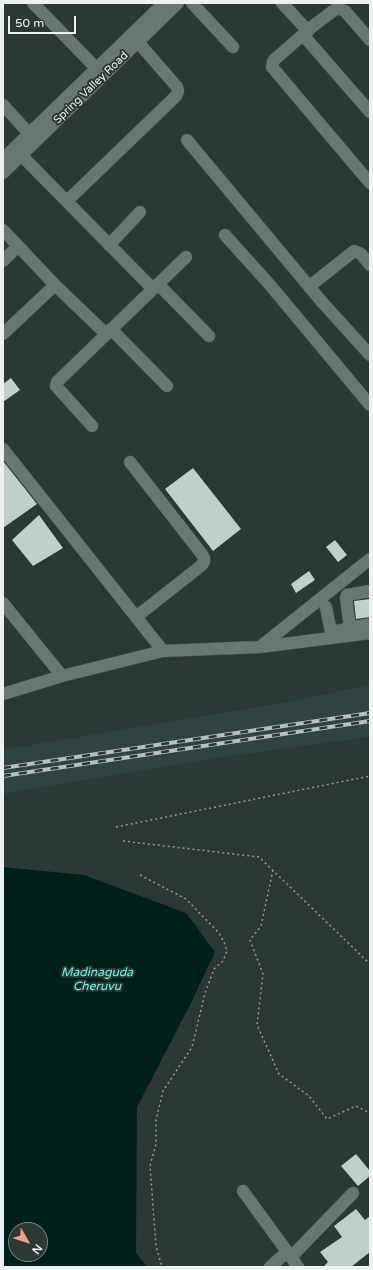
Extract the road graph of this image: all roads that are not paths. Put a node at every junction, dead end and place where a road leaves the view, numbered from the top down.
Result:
1 (33, 3) edge
2 (164, 3) edge
3 (178, 3) edge
4 (192, 3) edge
5 (282, 3) edge
6 (291, 3) edge
7 (308, 30) junction
8 (370, 40) edge
9 (138, 42) junction
10 (232, 46) dead end
11 (96, 68) junction
12 (3, 105) edge
13 (370, 112) edge
14 (33, 137) junction
15 (187, 140) dead end
16 (21, 155) junction
17 (3, 159) edge
18 (3, 173) edge
19 (370, 183) edge
20 (67, 201) junction
21 (140, 212) dead end
22 (3, 230) edge
23 (226, 235) dead end
24 (109, 245) junction
25 (18, 246) junction
26 (186, 257) dead end
27 (3, 261) edge
28 (370, 265) edge
29 (56, 285) junction
30 (155, 286) junction
31 (310, 286) junction
32 (109, 332) junction
33 (3, 334) edge
34 (209, 336) dead end
35 (370, 355) edge
36 (167, 386) dead end
37 (370, 405) edge
38 (92, 426) dead end
39 (3, 449) edge
40 (130, 462) dead end
41 (370, 559) edge
42 (370, 591) edge
43 (3, 603) edge
44 (326, 607) dead end
45 (136, 617) junction
46 (370, 624) edge
47 (349, 631) junction
48 (370, 633) edge
49 (331, 635) junction
50 (260, 646) junction
51 (163, 651) junction
52 (62, 676) junction
53 (3, 694) edge
54 (243, 1191) dead end
55 (353, 1193) dead end
56 (292, 1259) edge
57 (270, 1267) edge

1 - 11 street
2 - 11 street, Spring Valley Road
3 - 9 street, Spring Valley Road
4 - 10 street
5 - 7 street
6 - 7 street
7 - 8 street
7 - 13 street
7 - 19 street
9 - 14 street, Spring Valley Road
9 - 20 street
11 - 14 street, Spring Valley Road
12 - 14 street
14 - 16 street, Spring Valley Road
14 - 17 street, Spring Valley Road
15 - 31 street
16 - 18 street, Spring Valley Road
16 - 20 street
20 - 24 street
21 - 24 street
22 - 25 street
23 - 37 street
24 - 30 street
25 - 27 street
25 - 29 street
26 - 30 street
28 - 31 street
29 - 32 street
29 - 33 street
30 - 32 street
30 - 34 street
31 - 35 street
32 - 36 street
32 - 38 street
39 - 45 street
40 - 45 street
41 - 50 street
42 - 47 street
43 - 52 street
44 - 49 street
45 - 51 street
46 - 47 street
47 - 48 street
47 - 49 street
49 - 50 street
50 - 51 street
51 - 52 street
52 - 53 street
54 - 56 street
55 - 56 street
56 - 57 street

